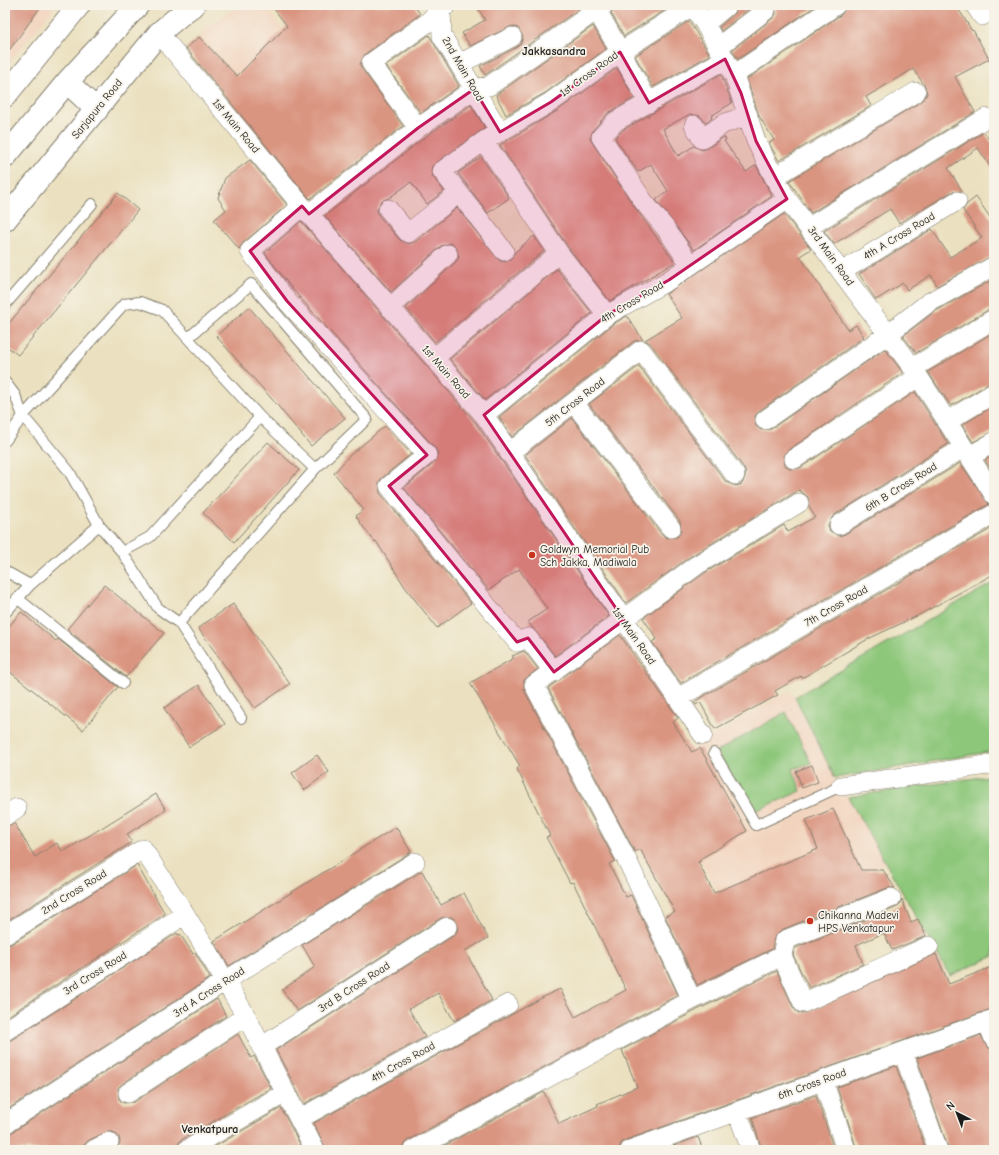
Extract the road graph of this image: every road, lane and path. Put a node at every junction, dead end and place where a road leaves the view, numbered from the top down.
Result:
1 (138, 5) edge
2 (194, 5) edge
3 (692, 5) edge
4 (728, 5) edge
5 (836, 5) edge
6 (976, 5) edge
7 (78, 6) edge
8 (444, 7) edge
9 (598, 7) edge
10 (994, 8) edge
11 (766, 10) dead end
12 (705, 24) junction
13 (159, 33) junction
14 (512, 37) dead end
15 (620, 52) junction
16 (725, 60) junction
17 (459, 64) junction
18 (67, 82) junction
19 (474, 89) junction
20 (916, 92) dead end
21 (5, 96) edge
22 (649, 103) junction
23 (97, 110) junction
24 (748, 115) junction
25 (986, 118) dead end
26 (694, 125) dead end
27 (418, 128) junction
28 (492, 136) junction
29 (5, 157) edge
30 (774, 177) junction
31 (459, 193) junction
32 (787, 199) junction
33 (957, 200) dead end
34 (92, 204) dead end
35 (388, 209) dead end
36 (306, 210) junction
37 (5, 220) edge
38 (809, 227) junction
39 (504, 251) dead end
40 (559, 253) junction
41 (448, 254) dead end
42 (690, 264) junction
43 (994, 266) edge
44 (841, 272) junction
45 (5, 305) edge
46 (390, 308) junction
47 (607, 315) junction
48 (994, 319) edge
49 (888, 334) junction
50 (188, 338) junction
51 (434, 358) junction
52 (915, 372) junction
53 (5, 382) edge
54 (994, 394) edge
55 (574, 403) junction
56 (484, 415) junction
57 (23, 416) junction
58 (260, 417) junction
59 (766, 420) dead end
60 (946, 422) junction
61 (5, 441) edge
62 (994, 442) edge
63 (966, 452) junction
64 (509, 453) junction
65 (794, 459) dead end
66 (315, 469) junction
67 (734, 475) dead end
68 (994, 495) edge
69 (799, 503) dead end
70 (994, 514) edge
71 (99, 525) junction
72 (839, 525) dead end
73 (671, 528) dead end
74 (122, 552) junction
75 (5, 572) edge
76 (30, 585) junction
77 (18, 598) junction
78 (5, 614) edge
79 (624, 620) junction
80 (179, 623) junction
81 (554, 672) junction
82 (124, 683) dead end
83 (678, 698) junction
84 (241, 718) dead end
85 (703, 735) dead end
86 (714, 753) dead end
87 (994, 764) edge
88 (841, 786) joint
89 (415, 862) dead end
90 (891, 898) dead end
91 (185, 914) junction
92 (447, 927) dead end
93 (5, 936) edge
94 (929, 946) dead end
95 (782, 956) junction
96 (225, 981) junction
97 (692, 1000) junction
98 (508, 1004) dead end
99 (246, 1016) junction
100 (991, 1020) edge
101 (5, 1031) edge
102 (994, 1039) edge
103 (262, 1047) junction
104 (903, 1052) junction
105 (823, 1080) junction
106 (128, 1093) dead end
107 (285, 1093) junction
108 (738, 1111) junction
109 (299, 1120) junction
110 (5, 1124) edge
111 (187, 1150) edge
112 (315, 1150) edge
113 (413, 1150) edge
114 (630, 1150) edge
115 (751, 1150) edge
116 (846, 1150) edge
117 (938, 1150) edge

1 - 18 main road
2 - 13 main road, Sarjapura Road
3 - 12 street, 3rd Main Road
3 - 15 street, 1st Cross Road
4 - 12 street
5 - 16 street
6 - 10 street
7 - 21 main road
8 - 17 street, 2nd Main Road
8 - 27 street
9 - 15 street
9 - 19 street
11 - 16 street
12 - 16 street, 3rd Main Road
13 - 23 main road, Sarjapura Road
13 - 36 street, 1st Main Road
14 - 17 street
15 - 22 street
15 - 28 street, 1st Cross Road
16 - 22 street
16 - 24 street, 3rd Main Road
17 - 19 street, 2nd Main Road
18 - 23 main road
18 - 29 main road
19 - 27 street
19 - 28 street, 2nd Main Road
20 - 30 street
22 - 42 street
23 - 37 main road, Sarjapura Road
24 - 26 street
24 - 30 street, 3rd Main Road
25 - 38 street
27 - 36 street
28 - 31 street, 1st Cross Road
28 - 40 street, 2nd Main Road
30 - 32 street, 3rd Main Road
31 - 35 street
31 - 39 street
32 - 38 street, 3rd Main Road
32 - 42 street, 4th Cross Road
33 - 44 street, 4th A Cross Road
34 - 45 lane
36 - 46 street, 1st Main Road
36 - 81 street
38 - 44 street, 3rd Main Road
40 - 47 street, 2nd Main Road
40 - 51 street
41 - 46 street
42 - 47 street, 4th Cross Road
43 - 49 street
44 - 49 street, 3rd Main Road
46 - 51 street, 1st Main Road
47 - 56 street, 4th Cross Road
48 - 52 street
49 - 52 street, 3rd Main Road
49 - 59 street
50 - 57 lane
50 - 58 lane
50 - 66 lane
51 - 56 street, 1st Main Road
52 - 60 street, 3rd Main Road
52 - 65 street
53 - 57 lane
54 - 60 street
55 - 64 street, 5th Cross Road
55 - 67 street, 5th Cross Road
55 - 73 street
56 - 64 street, 1st Main Road
57 - 61 lane
57 - 71 lane
58 - 66 lane
58 - 74 lane
60 - 63 street, 3rd Main Road
62 - 63 street, 6th B Cross Road
63 - 68 street, 3rd Main Road
63 - 72 street, 6th B Cross Road
64 - 79 street, 1st Main Road
66 - 80 lane
69 - 79 street
70 - 83 street, 7th Cross Road
71 - 74 lane
71 - 76 lane
74 - 80 lane
75 - 76 lane
76 - 77 lane
77 - 78 lane
77 - 82 lane
79 - 81 street
79 - 83 street, 1st Main Road
80 - 84 lane
81 - 97 street
83 - 85 street, 1st Main Road
86 - 88 lane
87 - 88 street
89 - 96 street, 3rd A Cross Road
90 - 95 street
91 - 93 street, 2nd Cross Road
91 - 96 street
91 - 101 street, 3rd Cross Road
92 - 103 street, 3rd B Cross Road
94 - 95 street
95 - 97 street
96 - 99 street
96 - 110 street, 3rd A Cross Road
97 - 113 street
98 - 109 street, 4th Cross Road
99 - 103 street
99 - 106 street
100 - 102 street
100 - 104 street, 6th Cross Road
103 - 107 street
104 - 105 street, 6th Cross Road
104 - 117 street
105 - 108 street, 6th Cross Road
105 - 116 street
107 - 109 street
107 - 111 street
108 - 114 street, 6th Cross Road
108 - 115 street
109 - 112 street

